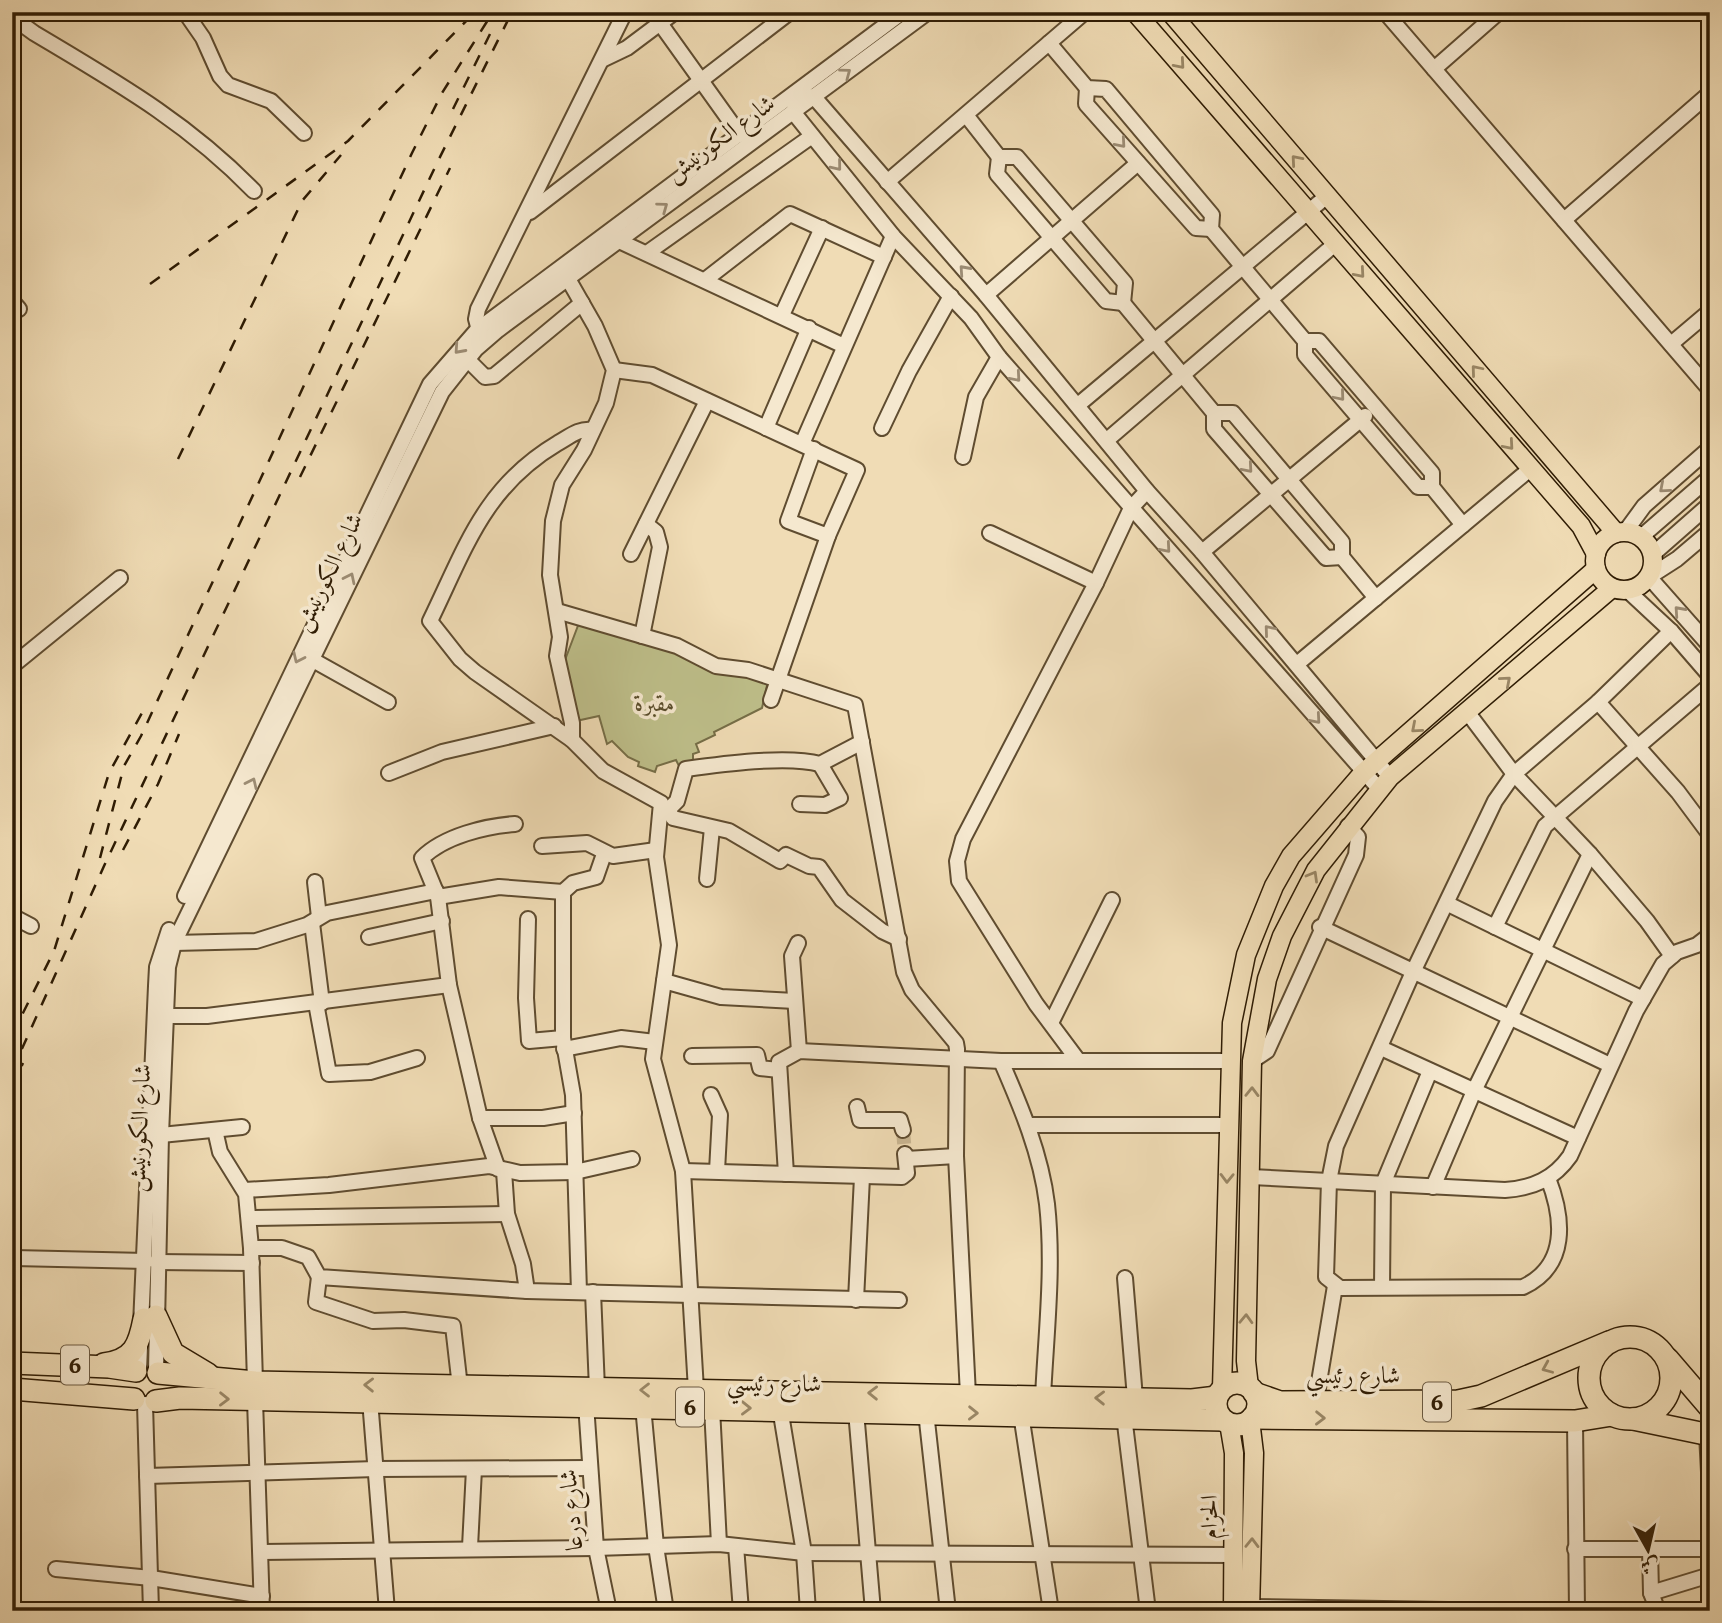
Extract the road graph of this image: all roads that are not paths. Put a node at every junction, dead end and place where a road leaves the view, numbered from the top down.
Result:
1 (185, 12) edge
2 (625, 12) edge
3 (675, 12) edge
4 (790, 12) edge
5 (904, 12) edge
6 (928, 12) edge
7 (1085, 12) edge
8 (1135, 12) edge
9 (1170, 12) edge
10 (1385, 12) edge
11 (1499, 12) edge
12 (12, 17) edge
13 (656, 18) edge
14 (1049, 43) junction
15 (604, 59) junction
16 (1434, 69) junction
17 (701, 80) junction
18 (1087, 88) junction
19 (796, 93) junction
20 (1710, 93) edge
21 (814, 97) junction
22 (794, 113) junction
23 (966, 115) junction
24 (304, 133) dead end
25 (740, 135) junction
26 (812, 136) junction
27 (999, 157) junction
28 (1138, 163) junction
29 (887, 183) junction
30 (254, 191) dead end
31 (1327, 196) junction
32 (1308, 212) junction
33 (526, 214) junction
34 (1072, 220) junction
35 (1564, 220) junction
36 (822, 228) junction
37 (1211, 229) junction
38 (893, 236) junction
39 (1052, 238) junction
40 (617, 240) junction
41 (1335, 244) junction
42 (646, 253) junction
43 (884, 257) junction
44 (1242, 267) junction
45 (567, 277) junction
46 (705, 280) junction
47 (986, 295) junction
48 (951, 296) junction
49 (1270, 300) junction
50 (582, 303) junction
51 (1122, 303) junction
52 (1710, 311) edge
53 (782, 315) junction
54 (809, 328) junction
55 (481, 335) junction
56 (1154, 341) junction
57 (1305, 341) junction
58 (1671, 345) junction
59 (844, 346) junction
60 (999, 357) junction
61 (467, 359) junction
62 (614, 370) junction
63 (1183, 375) junction
64 (1710, 390) edge
65 (707, 401) junction
66 (1078, 405) junction
67 (1376, 407) junction
68 (1214, 413) junction
69 (1360, 420) junction
70 (766, 428) junction
71 (882, 428) dead end
72 (592, 430) junction
73 (1107, 440) junction
74 (808, 446) junction
75 (1710, 448) edge
76 (962, 457) dead end
77 (1530, 469) junction
78 (1710, 477) edge
79 (1289, 479) junction
80 (1432, 487) junction
81 (1147, 491) junction
82 (1271, 494) junction
83 (1710, 503) edge
84 (1131, 508) junction
85 (646, 524) junction
86 (1463, 525) junction
87 (1710, 531) edge
88 (990, 533) dead end
89 (1627, 534) junction
90 (828, 536) junction
91 (1202, 552) junction
92 (631, 554) dead end
93 (1652, 555) junction
94 (1342, 557) junction
95 (1596, 561) junction
96 (1649, 577) junction
97 (120, 578) dead end
98 (1096, 583) junction
99 (1620, 589) junction
100 (1376, 598) junction
101 (556, 611) junction
102 (1671, 631) junction
103 (642, 636) junction
104 (1710, 646) edge
105 (311, 659) junction
106 (1297, 664) junction
107 (12, 666) edge
108 (1710, 676) edge
109 (778, 679) junction
110 (1710, 685) edge
111 (771, 700) dead end
112 (388, 702) dead end
113 (1598, 702) junction
114 (1468, 713) junction
115 (554, 726) junction
116 (572, 740) junction
117 (862, 742) junction
118 (1637, 746) junction
119 (1378, 761) junction
120 (820, 764) junction
121 (389, 773) dead end
122 (1363, 773) junction
123 (1514, 774) junction
124 (1385, 784) junction
125 (800, 804) dead end
126 (664, 810) junction
127 (1554, 817) junction
128 (515, 824) dead end
129 (1348, 826) junction
130 (712, 828) junction
131 (1710, 835) edge
132 (542, 846) dead end
133 (656, 850) junction
134 (604, 854) junction
135 (1590, 855) junction
136 (707, 879) dead end
137 (315, 882) dead end
138 (563, 892) junction
139 (437, 894) junction
140 (1112, 901) dead end
141 (1448, 904) junction
142 (12, 916) edge
143 (528, 919) dead end
144 (315, 920) junction
145 (442, 921) junction
146 (31, 926) dead end
147 (1320, 927) junction
148 (1495, 927) junction
149 (1710, 935) edge
150 (369, 937) dead end
151 (899, 939) junction
152 (174, 943) junction
153 (798, 943) dead end
154 (1542, 950) junction
155 (1672, 956) junction
156 (1413, 971) junction
157 (664, 981) junction
158 (449, 985) junction
159 (1643, 999) junction
160 (795, 1000) junction
161 (319, 1003) junction
162 (166, 1016) junction
163 (1510, 1017) junction
164 (1051, 1023) junction
165 (655, 1042) junction
166 (564, 1043) junction
167 (1381, 1048) junction
168 (799, 1051) junction
169 (692, 1056) dead end
170 (417, 1058) dead end
171 (956, 1058) junction
172 (1077, 1059) junction
173 (1001, 1061) junction
174 (1230, 1061) junction
175 (1252, 1061) junction
176 (159, 1064) junction
177 (1610, 1065) junction
178 (779, 1070) junction
179 (1430, 1071) junction
180 (1474, 1091) junction
181 (711, 1095) dead end
182 (857, 1107) dead end
183 (574, 1113) junction
184 (480, 1118) junction
185 (1028, 1125) junction
186 (1228, 1125) junction
187 (242, 1127) dead end
188 (215, 1130) junction
189 (904, 1130) dead end
190 (161, 1135) junction
191 (1578, 1138) junction
192 (956, 1156) junction
193 (632, 1159) dead end
194 (501, 1170) junction
195 (682, 1171) junction
196 (717, 1171) junction
197 (576, 1172) junction
198 (786, 1174) junction
199 (862, 1177) junction
200 (1251, 1177) junction
201 (1548, 1178) junction
202 (1329, 1181) junction
203 (1383, 1184) junction
204 (1433, 1187) junction
205 (245, 1190) junction
206 (507, 1214) junction
207 (248, 1218) junction
208 (251, 1248) junction
209 (14, 1258) dead end
210 (152, 1261) junction
211 (252, 1263) junction
212 (319, 1277) junction
213 (1125, 1278) dead end
214 (1335, 1286) junction
215 (1382, 1287) junction
216 (527, 1291) junction
217 (586, 1292) junction
218 (690, 1294) junction
219 (856, 1300) junction
220 (899, 1300) dead end
221 (150, 1317) junction
222 (1609, 1342) junction
223 (1663, 1353) junction
224 (12, 1363) edge
225 (79, 1366) junction
226 (147, 1371) junction
227 (460, 1387) junction
228 (12, 1388) edge
229 (248, 1388) junction
230 (1590, 1388) junction
231 (1252, 1390) junction
232 (1220, 1393) junction
233 (968, 1395) junction
234 (592, 1397) junction
235 (1043, 1397) junction
236 (702, 1399) junction
237 (1316, 1400) junction
238 (145, 1401) junction
239 (370, 1401) junction
240 (643, 1406) junction
241 (1130, 1407) junction
242 (780, 1408) junction
243 (1710, 1408) edge
244 (856, 1410) junction
245 (926, 1412) junction
246 (1021, 1414) junction
247 (1622, 1417) junction
248 (1239, 1420) junction
249 (1575, 1421) junction
250 (1708, 1435) edge
251 (589, 1468) junction
252 (376, 1469) junction
253 (474, 1469) junction
254 (256, 1472) junction
255 (147, 1476) junction
256 (1710, 1491) edge
257 (719, 1544) junction
258 (656, 1546) junction
259 (736, 1546) junction
260 (470, 1547) junction
261 (596, 1548) junction
262 (1575, 1549) junction
263 (1650, 1549) junction
264 (1710, 1549) edge
265 (262, 1552) junction
266 (380, 1552) junction
267 (804, 1553) junction
268 (869, 1553) junction
269 (941, 1554) junction
270 (1042, 1554) junction
271 (1140, 1554) junction
272 (1233, 1555) junction
273 (56, 1569) dead end
274 (1710, 1574) edge
275 (151, 1578) junction
276 (1651, 1593) junction
277 (262, 1603) edge
278 (1244, 1609) edge
279 (1308, 1609) edge
280 (1361, 1610) edge
281 (1421, 1610) edge
282 (151, 1611) edge
283 (387, 1611) edge
284 (608, 1611) edge
285 (666, 1611) edge
286 (741, 1611) edge
287 (808, 1611) edge
288 (873, 1611) edge
289 (948, 1611) edge
290 (1051, 1611) edge
291 (1148, 1611) edge
292 (1513, 1611) edge
293 (1577, 1611) edge
294 (1658, 1611) edge

1 - 24 street
2 - 15 street
3 - 13 street
4 - 17 street
5 - 19 street, شارع الكورنيش
21 -> 6 street, شارع الكورنيش
7 - 14 street
8 -> 32 main road
31 -> 9 main road
10 - 16 street
11 - 16 street
12 - 30 street
13 - 15 street
13 - 17 street
14 - 18 street
14 - 23 street
15 - 33 street
16 - 35 street
17 - 25 street
17 - 33 street
18 -> 28 street
18 - 37 street
19 - 21 street
19 - 22 street
19 - 25 street, شارع الكورنيش
20 - 35 street
21 - 22 street, شارع الكورنيش
21 - 29 street
22 - 26 street
40 -> 22 street, شارع الكورنيش
23 - 27 street
23 - 29 street
25 - 55 street, شارع الكورنيش
26 -> 38 street
26 - 42 street
27 - 34 street
27 - 39 street
28 - 34 street
28 - 37 street
47 -> 29 street
31 - 32 street
89 -> 31 main road
32 - 41 main road
32 - 44 street
33 - 55 street
34 - 39 street
34 - 51 street
35 - 58 street
36 - 43 street
36 - 46 street
36 - 53 street
37 - 44 street
38 - 43 street
38 - 48 street
39 - 47 street
39 - 51 street
40 - 42 street
40 - 45 street, شارع الكورنيش
41 - 49 street
41 -> 77 main road
42 - 46 street
43 - 59 street
44 - 49 street
44 - 56 street
45 - 50 street
45 - 55 street, شارع الكورنيش
46 - 53 street
47 - 66 street
48 - 60 street
48 - 71 street
49 - 57 street
49 - 63 street
50 - 61 street
50 - 62 street
51 - 56 street
52 - 58 street
53 - 54 street
54 - 59 street
54 - 70 street
55 - 61 street, شارع الكورنيش
55 -> 176 street, شارع الكورنيش
56 - 63 street
56 - 66 street
57 - 67 street
57 -> 69 street
58 - 64 street
59 - 74 street
60 - 76 street
60 -> 84 street
105 -> 61 street, شارع الكورنيش
62 - 65 street
62 - 72 street
63 - 68 street
63 - 73 street
65 - 70 street
65 - 85 street
66 - 73 street
67 - 69 street
67 - 80 street
68 - 79 street
68 -> 82 street
69 - 79 street
69 - 80 street
70 - 74 street
72 - 101 street
72 - 115 street
73 - 81 street
74 - 90 street
74 - 90 street
75 -> 89 street
77 - 86 street
77 - 95 main road
78 - 89 street
79 - 82 street
79 - 94 street
80 - 86 street
81 - 84 street
81 - 91 street
82 - 91 street
82 - 94 street
83 - 93 street
84 - 98 street
84 -> 122 street
85 - 92 street
85 - 103 street
86 - 100 street
87 - 96 street
88 - 98 street
89 - 93 main road
89 - 95 main road
90 - 109 street
106 -> 91 street
93 - 96 main road
94 - 100 street
95 - 99 main road
95 -> 119 main road
96 - 99 main road
104 -> 96 street
97 - 107 street
98 - 164 street
99 - 102 street
114 -> 99 main road
100 - 106 street
101 - 103 street
101 - 116 street
102 - 108 street
102 - 113 street
103 - 109 street
105 - 112 street
152 -> 105 street, شارع الكورنيش
106 - 119 street
109 - 111 street
109 - 117 street
110 - 118 street
113 - 118 street
113 - 123 street
114 - 123 street
114 - 124 main road
115 - 116 street
115 - 121 street
116 - 126 street
117 - 120 street
117 - 151 street
118 - 127 street
118 - 131 street
119 - 122 main road
119 - 124 street
120 - 125 street
120 - 126 street
122 - 124 street
122 - 174 main road
123 - 127 street
123 - 141 street
124 - 129 main road
126 - 130 street
126 - 133 street
127 - 135 street
127 - 148 street
128 - 139 street
129 - 147 street
175 -> 129 main road
130 - 136 street
130 - 151 street
132 - 134 street
133 - 134 street
133 - 157 street
134 - 138 street
135 - 154 street
135 - 155 street
137 - 144 street
138 - 139 street
138 - 166 street, شارع درعا
139 - 144 street
139 - 145 street
140 - 164 street
141 - 148 street
141 - 156 street
142 - 146 street
143 - 166 street
144 - 152 street
144 - 161 street
145 - 150 street
145 - 158 street
147 - 156 street
147 - 175 street
148 - 154 street
149 - 155 street
151 - 171 street
152 - 162 street, شارع الكورنيش
153 - 160 street
154 - 159 street
154 - 163 street
155 - 159 street
156 - 163 street
156 - 167 street
157 - 160 street
157 - 165 street
158 - 161 street
158 - 184 street
159 - 177 street
160 - 168 street
161 - 162 street
161 - 170 street
162 - 176 street, شارع الكورنيش
163 - 177 street
163 - 180 street
164 - 172 street
165 - 166 street
165 - 195 street
166 - 183 street, شارع درعا
167 - 179 street
167 - 202 street
168 - 171 street
168 - 178 street
169 - 178 street
171 - 173 street
171 - 192 street
172 - 173 street
172 - 174 street
173 - 185 street
174 - 175 main road
174 - 186 main road
200 -> 175 main road
176 - 190 street, شارع الكورنيش
176 - 210 street, شارع الكورنيش
177 - 191 street
178 - 198 street
179 - 180 street
179 - 203 street
180 - 191 street
180 - 204 street
181 - 196 street
182 - 189 street
183 - 184 street
183 - 197 street, شارع درعا
184 - 194 street
185 - 186 street
185 - 235 street
186 -> 232 main road
187 - 188 street
188 - 190 street
188 - 205 street
190 - 210 street, شارع الكورنيش
191 - 201 street
192 - 199 street
192 - 233 street
193 - 197 street
194 - 197 street
194 - 205 street
194 - 206 street
195 - 196 street
195 - 218 street
196 - 198 street
197 - 217 street, شارع درعا
198 - 199 street
199 - 219 street
200 - 202 street
231 -> 200 main road
201 - 204 street
201 - 215 street
202 - 203 street
202 - 214 street
203 - 204 street
203 - 215 street
205 - 207 street
206 - 207 street
206 - 216 street
207 - 208 street
208 - 211 street
208 - 212 street
209 - 210 street
210 - 211 street
210 - 221 street, شارع الكورنيش
211 - 229 street
212 - 216 street
212 - 227 street
213 - 241 street
214 - 215 street
214 - 237 street
216 - 217 street
217 - 218 street
217 - 234 street, شارع درعا
218 - 219 street
218 - 236 street
219 - 220 street
221 - 225 highway
221 - 226 street, شارع الكورنيش
221 - 229 highway
222 - 223 highway, شارع رئيسي
222 - 230 highway
222 -> 237 highway, شارع رئيسي / 6
223 - 243 highway, شارع رئيسي
223 - 247 highway, شارع رئيسي
224 - 225 highway, شارع رئيسي / 6
225 - 226 highway, شارع رئيسي / 6
226 - 229 highway, شارع رئيسي / 6
226 - 238 highway
226 - 238 highway
227 -> 229 highway, شارع رئيسي / 6
227 - 234 highway, شارع رئيسي / 6
228 - 238 highway, شارع رئيسي / 6
238 -> 229 highway, شارع رئيسي / 6
229 - 239 highway, شارع رئيسي / 6
229 - 254 street
230 - 247 highway
230 - 249 highway
231 - 232 highway, شارع رئيسي
231 - 237 highway, شارع رئيسي / 6
231 - 248 highway
232 - 241 highway, شارع رئيسي / 6
232 - 248 highway
233 - 235 highway, شارع رئيسي / 6
233 -> 236 highway, شارع رئيسي / 6
236 -> 234 highway, شارع رئيسي / 6
234 - 239 highway, شارع رئيسي / 6
234 - 240 highway, شارع رئيسي / 6
234 - 251 street, شارع درعا
241 -> 235 highway, شارع رئيسي / 6
236 - 240 highway, شارع رئيسي / 6
236 -> 242 highway, شارع رئيسي / 6
236 - 257 street
238 - 255 street
239 - 252 street
240 - 258 street
241 - 246 highway, شارع رئيسي / 6
241 - 248 highway, شارع رئيسي / 6
241 - 271 street
242 - 244 highway, شارع رئيسي / 6
242 - 267 street
244 - 245 highway, شارع رئيسي / 6
244 - 268 street
245 -> 246 highway, شارع رئيسي / 6
245 - 269 street
246 - 270 street
247 - 249 highway, شارع رئيسي / 6
247 - 250 highway, شارع رئيسي / 6
248 -> 249 highway, شارع رئيسي / 6
248 - 272 main road, الحزام
278 -> 248 main road
249 - 262 street
250 - 256 street
251 - 253 street
251 - 261 street, شارع درعا
252 - 253 street
252 - 254 street
252 - 266 street
253 - 260 street
254 - 255 street
254 - 265 street
255 - 275 street
257 - 258 street
257 - 259 street
258 - 261 street
258 - 285 street
259 - 267 street
259 - 286 street
260 - 261 street
260 - 266 street
261 - 284 street, شارع درعا
262 - 263 street
262 - 293 street
263 - 264 street
263 - 276 street
265 - 266 street
265 - 277 street
266 - 283 street
267 - 268 street
267 - 287 street
268 - 269 street
268 - 288 street
269 - 270 street
269 - 289 street
270 - 271 street
270 - 290 street
271 - 272 street
271 - 291 street
272 - 278 main road, الحزام
273 - 275 street
274 - 276 street
275 - 277 street
275 - 282 street
276 - 294 street
278 - 279 street
279 - 280 street
280 - 281 street
281 - 292 street

